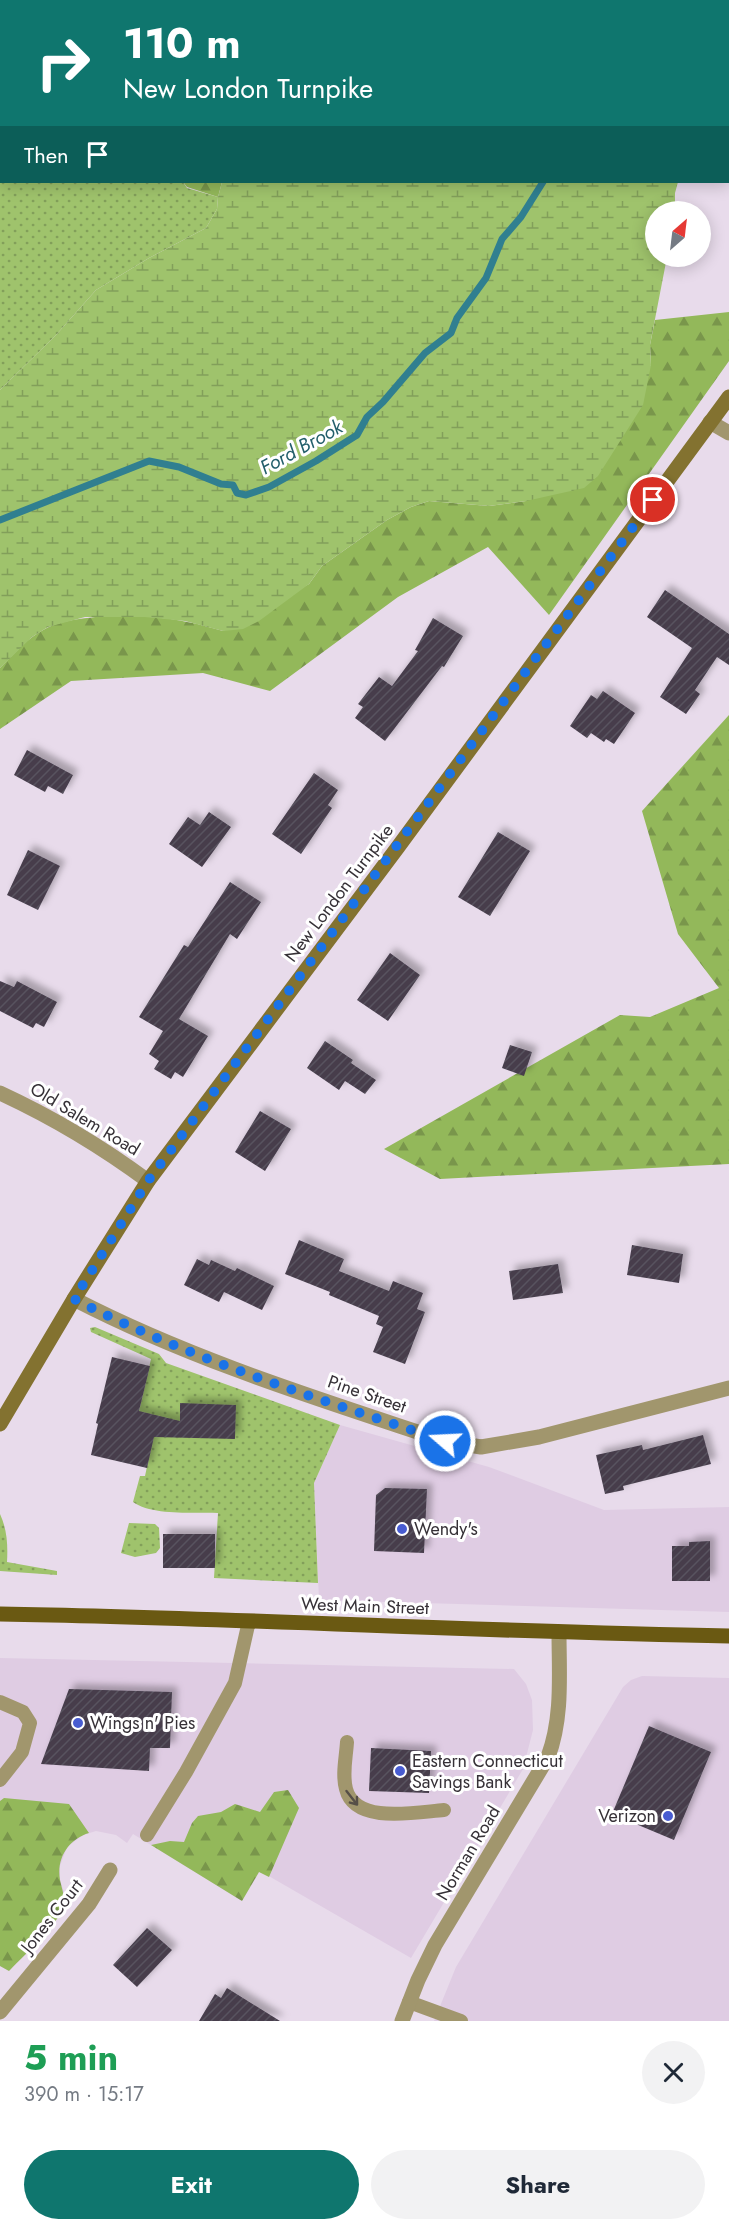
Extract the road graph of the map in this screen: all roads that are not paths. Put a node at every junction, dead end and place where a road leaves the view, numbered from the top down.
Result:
1 (729, 397) edge
2 (710, 422) junction
3 (729, 433) edge
4 (0, 1093) edge
5 (148, 1181) junction
6 (74, 1299) junction
7 (729, 1388) edge
8 (0, 1424) edge
9 (0, 1614) edge
10 (249, 1621) junction
11 (559, 1632) junction
12 (729, 1636) edge
13 (2, 1706) edge
14 (347, 1742) dead end
15 (0, 1780) edge
16 (444, 1810) dead end
17 (147, 1835) dead end
18 (110, 1870) dead end
19 (409, 2002) junction
20 (0, 2012) edge
21 (402, 2021) edge
22 (461, 2021) edge

1 - 2 main road, New London Turnpike
2 - 3 street
2 - 5 main road, New London Turnpike
4 - 5 street, Old Salem Road
5 - 6 main road, New London Turnpike
6 - 7 street, Pine Street
6 - 8 main road, New London Turnpike
9 - 10 main road, West Main Street
10 - 11 main road, West Main Street
10 - 17 lane
11 - 12 main road, West Main Street
11 - 19 street, Norman Road
13 - 15 lane
14 -> 16 lane
18 - 20 street, Jones Court
19 - 21 street, Norman Road
19 - 22 lane

